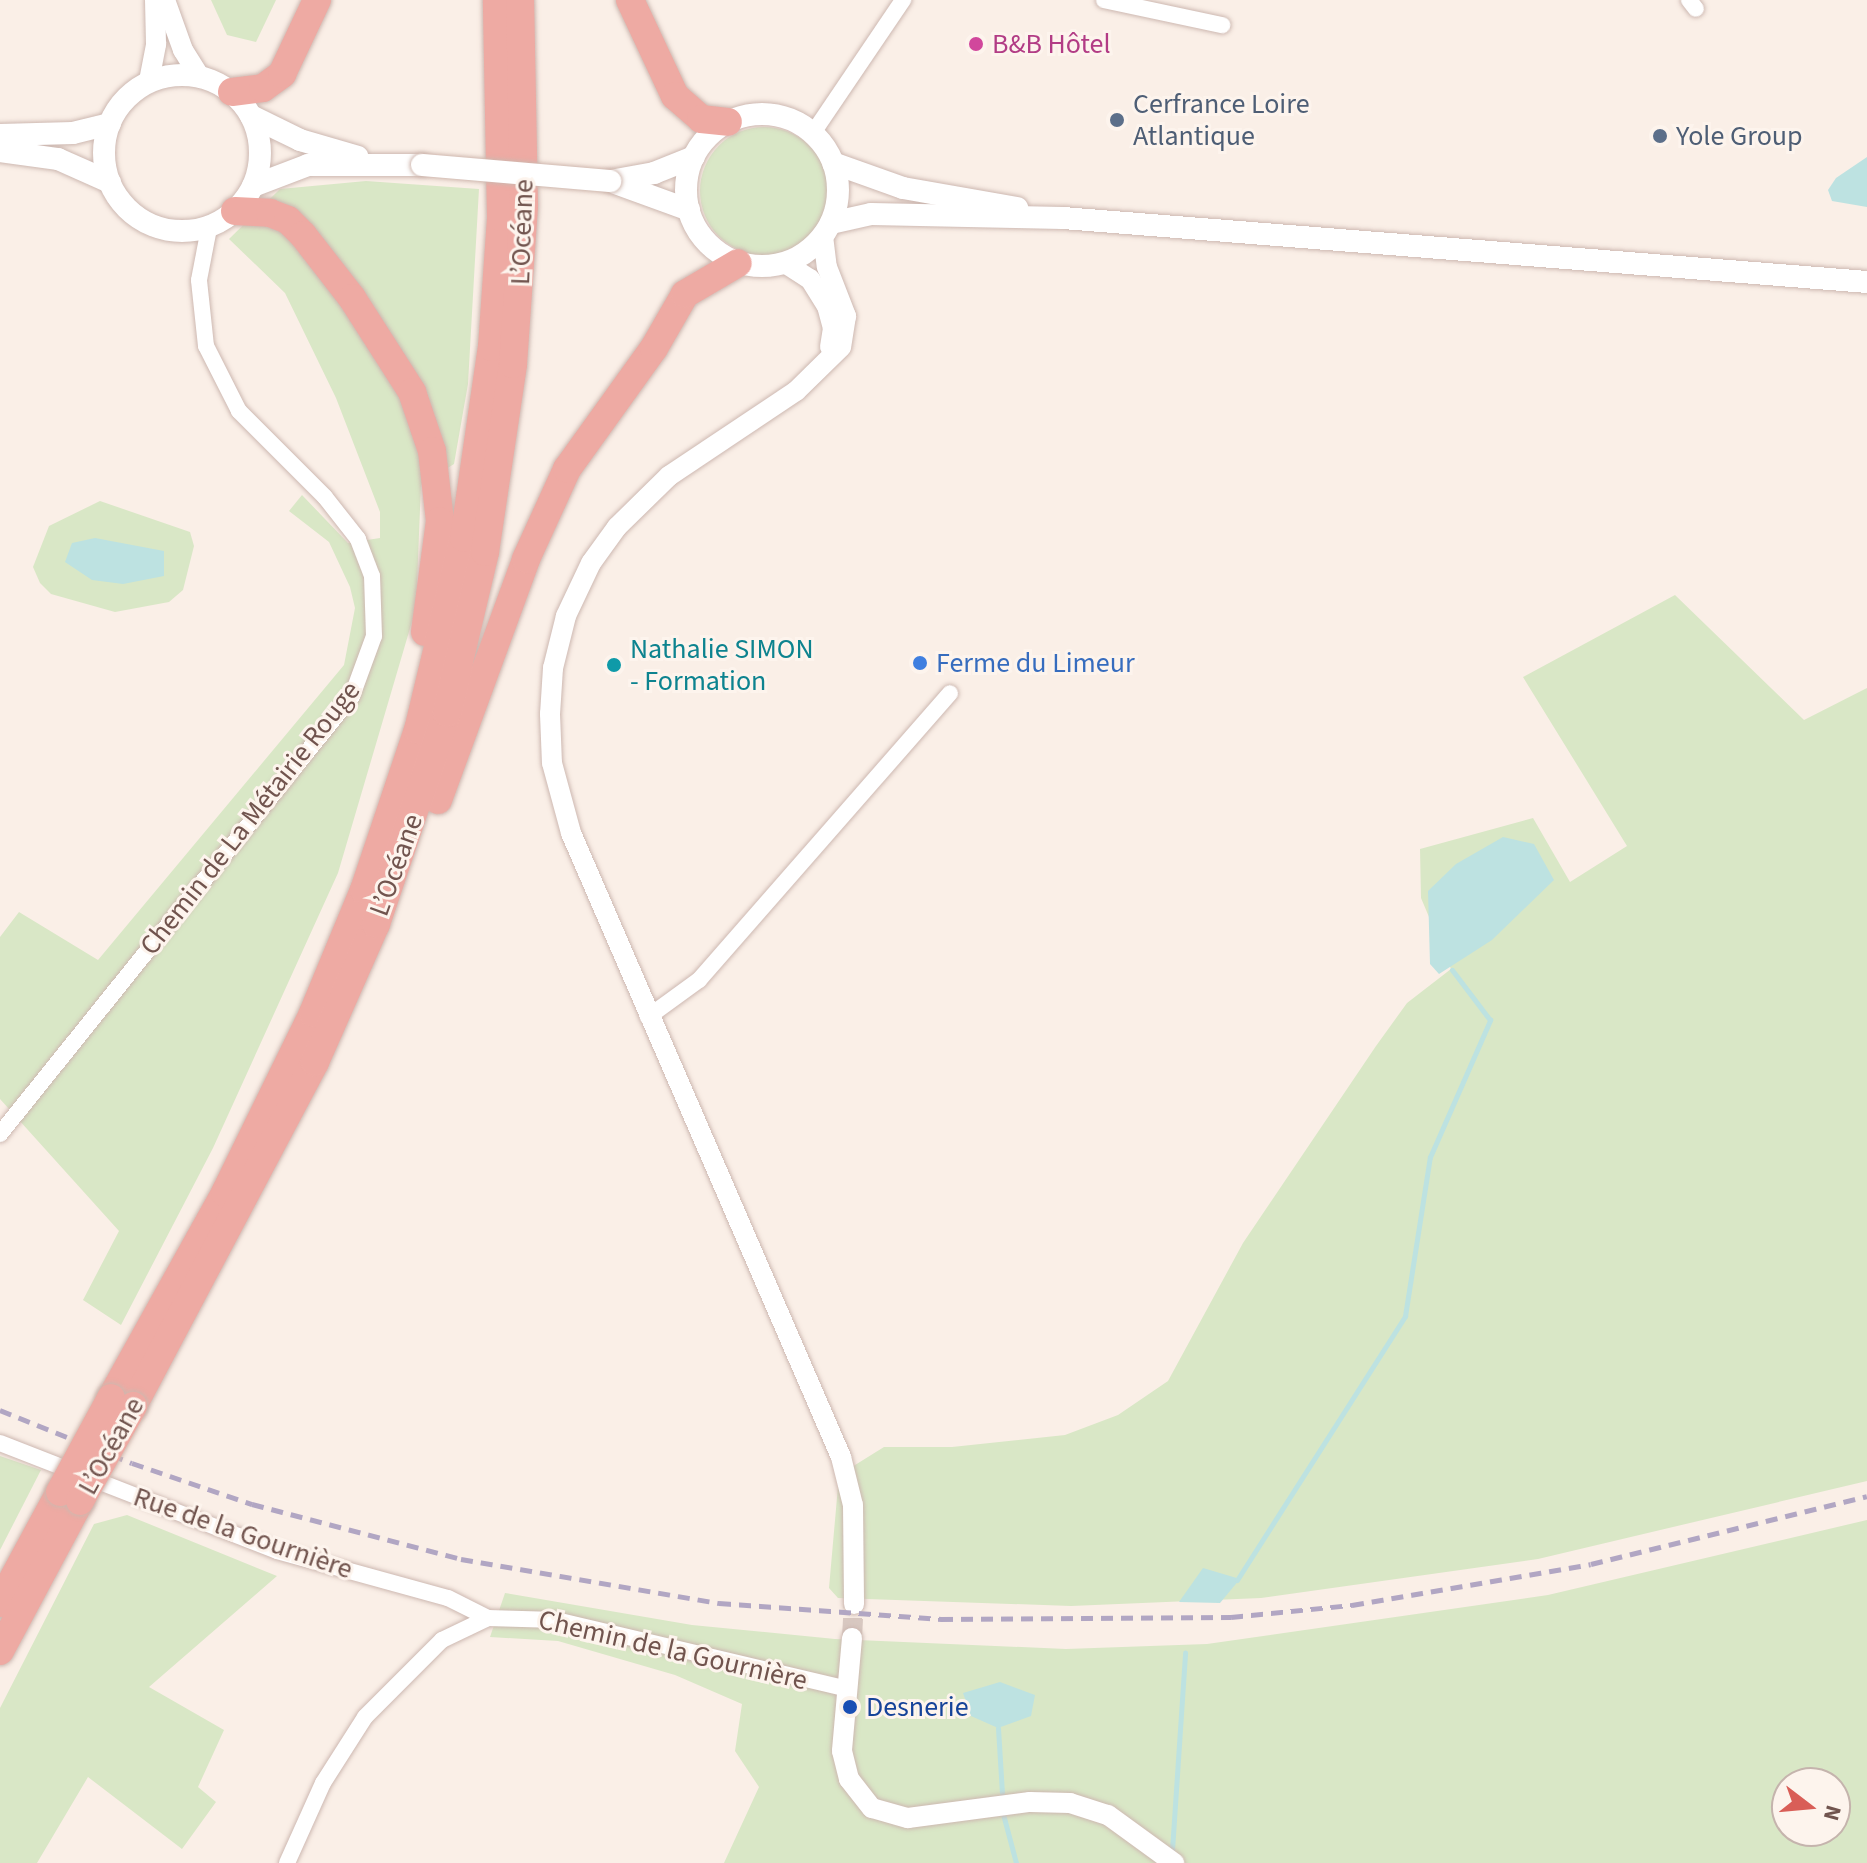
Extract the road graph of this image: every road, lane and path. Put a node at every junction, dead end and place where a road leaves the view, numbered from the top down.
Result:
1 (155, 0) edge
2 (165, 0) edge
3 (317, 0) edge
4 (497, 0) edge
5 (520, 0) edge
6 (630, 0) edge
7 (903, 0) edge
8 (1104, 0) edge
9 (1222, 25) dead end
10 (200, 77) junction
11 (149, 81) junction
12 (232, 92) junction
13 (251, 116) junction
14 (728, 122) junction
15 (110, 124) junction
16 (813, 133) junction
17 (0, 135) edge
18 (0, 151) edge
19 (694, 157) junction
20 (371, 161) junction
21 (833, 163) junction
22 (610, 181) junction
23 (110, 182) junction
24 (253, 186) junction
25 (689, 210) junction
26 (235, 211) junction
27 (1063, 218) junction
28 (209, 228) junction
29 (827, 230) junction
30 (738, 263) junction
31 (785, 263) junction
32 (1867, 282) edge
33 (820, 370) junction
34 (950, 693) dead end
35 (406, 770) junction
36 (376, 924) junction
37 (648, 1017) junction
38 (0, 1134) edge
39 (122, 1402) junction
40 (0, 1443) edge
41 (70, 1497) junction
42 (0, 1603) edge
43 (854, 1604) tunnel mouth
44 (488, 1618) junction
45 (852, 1638) tunnel mouth
46 (0, 1651) edge
47 (848, 1689) junction
48 (287, 1863) edge
49 (1174, 1863) edge

1 - 11 street
2 - 10 street
3 - 12 highway
4 - 35 highway, L’Océane
5 - 36 highway, L’Océane
6 - 14 highway
7 - 16 street
8 - 9 street
10 - 11 main road
10 - 12 main road
11 - 15 main road
12 - 13 main road
13 - 20 main road
13 - 24 main road
14 - 16 main road
14 - 19 main road
15 - 17 main road
15 - 23 main road
16 - 21 main road
18 - 23 main road
19 - 22 main road
19 - 25 main road
20 - 22 main road, bridge
20 - 24 main road
21 - 27 main road
21 - 29 main road
22 - 25 main road
23 - 28 main road
24 - 26 main road
25 - 30 main road
26 - 28 main road
26 - 35 highway
27 - 29 main road
27 - 32 main road
28 - 38 street, Chemin de La Métairie Rouge
29 - 31 main road
29 - 33 street
30 - 31 main road
30 - 36 highway
31 - 33 street
33 - 37 street
34 - 37 street
35 - 39 highway, L’Océane
36 - 39 highway, L’Océane
37 - 43 street
39 - 41 highway, L’Océane, bridge
40 - 44 street, Rue de la Gournière
41 - 42 highway, L’Océane
41 - 46 highway, L’Océane
44 - 47 street, Chemin de la Gournière
44 - 48 street, Chemin de la Gournière
45 - 47 street
47 - 49 street

